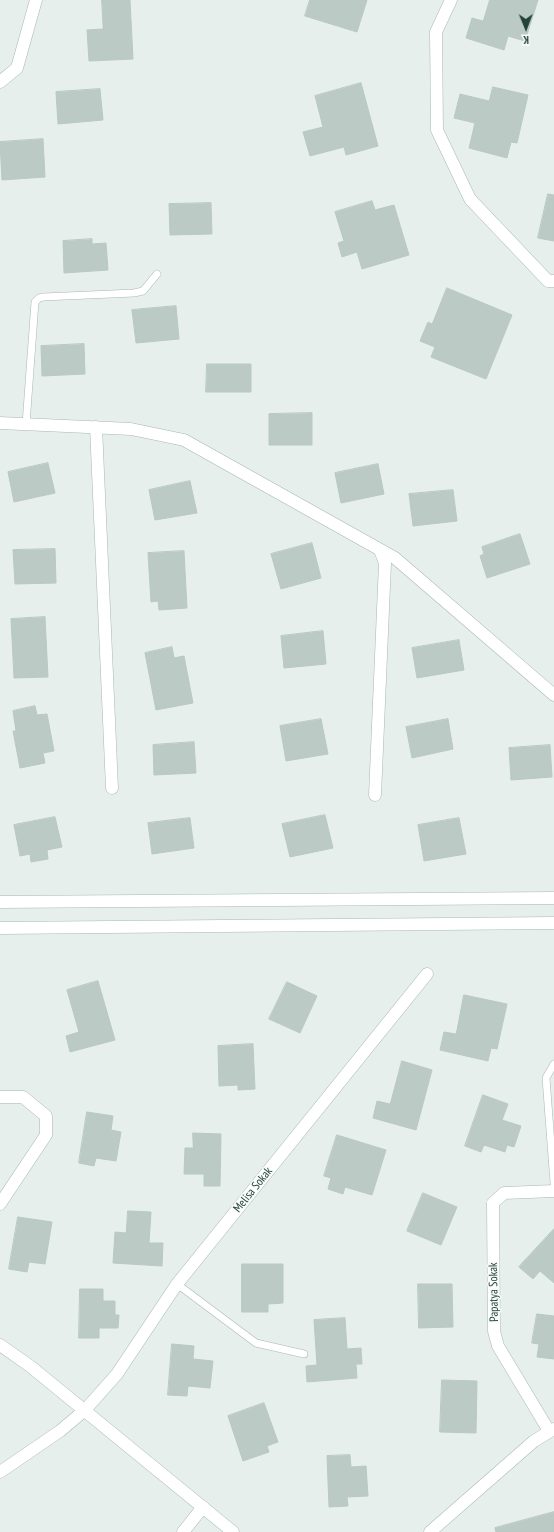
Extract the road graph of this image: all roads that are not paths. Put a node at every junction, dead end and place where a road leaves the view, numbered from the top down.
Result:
1 (36, 0) edge
2 (451, 0) edge
3 (0, 82) edge
4 (157, 274) dead end
5 (554, 281) edge
6 (0, 423) edge
7 (26, 424) junction
8 (96, 427) junction
9 (380, 550) junction
10 (554, 695) edge
11 (112, 788) dead end
12 (375, 794) dead end
13 (554, 898) edge
14 (0, 902) edge
15 (554, 923) edge
16 (0, 928) edge
17 (427, 974) dead end
18 (554, 1064) edge
19 (0, 1097) edge
20 (554, 1183) edge
21 (554, 1191) edge
22 (0, 1204) edge
23 (177, 1284) junction
24 (0, 1345) edge
25 (304, 1354) dead end
26 (85, 1410) junction
27 (552, 1430) edge
28 (0, 1472) edge
29 (203, 1507) junction
30 (183, 1532) edge
31 (234, 1532) edge
32 (430, 1532) edge

1 - 3 street
2 - 5 street
4 - 7 lane
6 - 7 street
7 - 8 street
8 - 9 street
8 - 11 street
9 - 10 street
9 - 12 street
13 - 14 street
15 - 16 street
17 - 23 street, Melisa Sokak
18 - 20 lane
19 - 22 street
21 - 27 street, Papatya Sokak
23 - 25 lane
23 - 26 street, Melisa Sokak
24 - 26 street
26 - 28 street, Melisa Sokak
26 - 29 street
27 - 32 street
29 - 30 street
29 - 31 street

